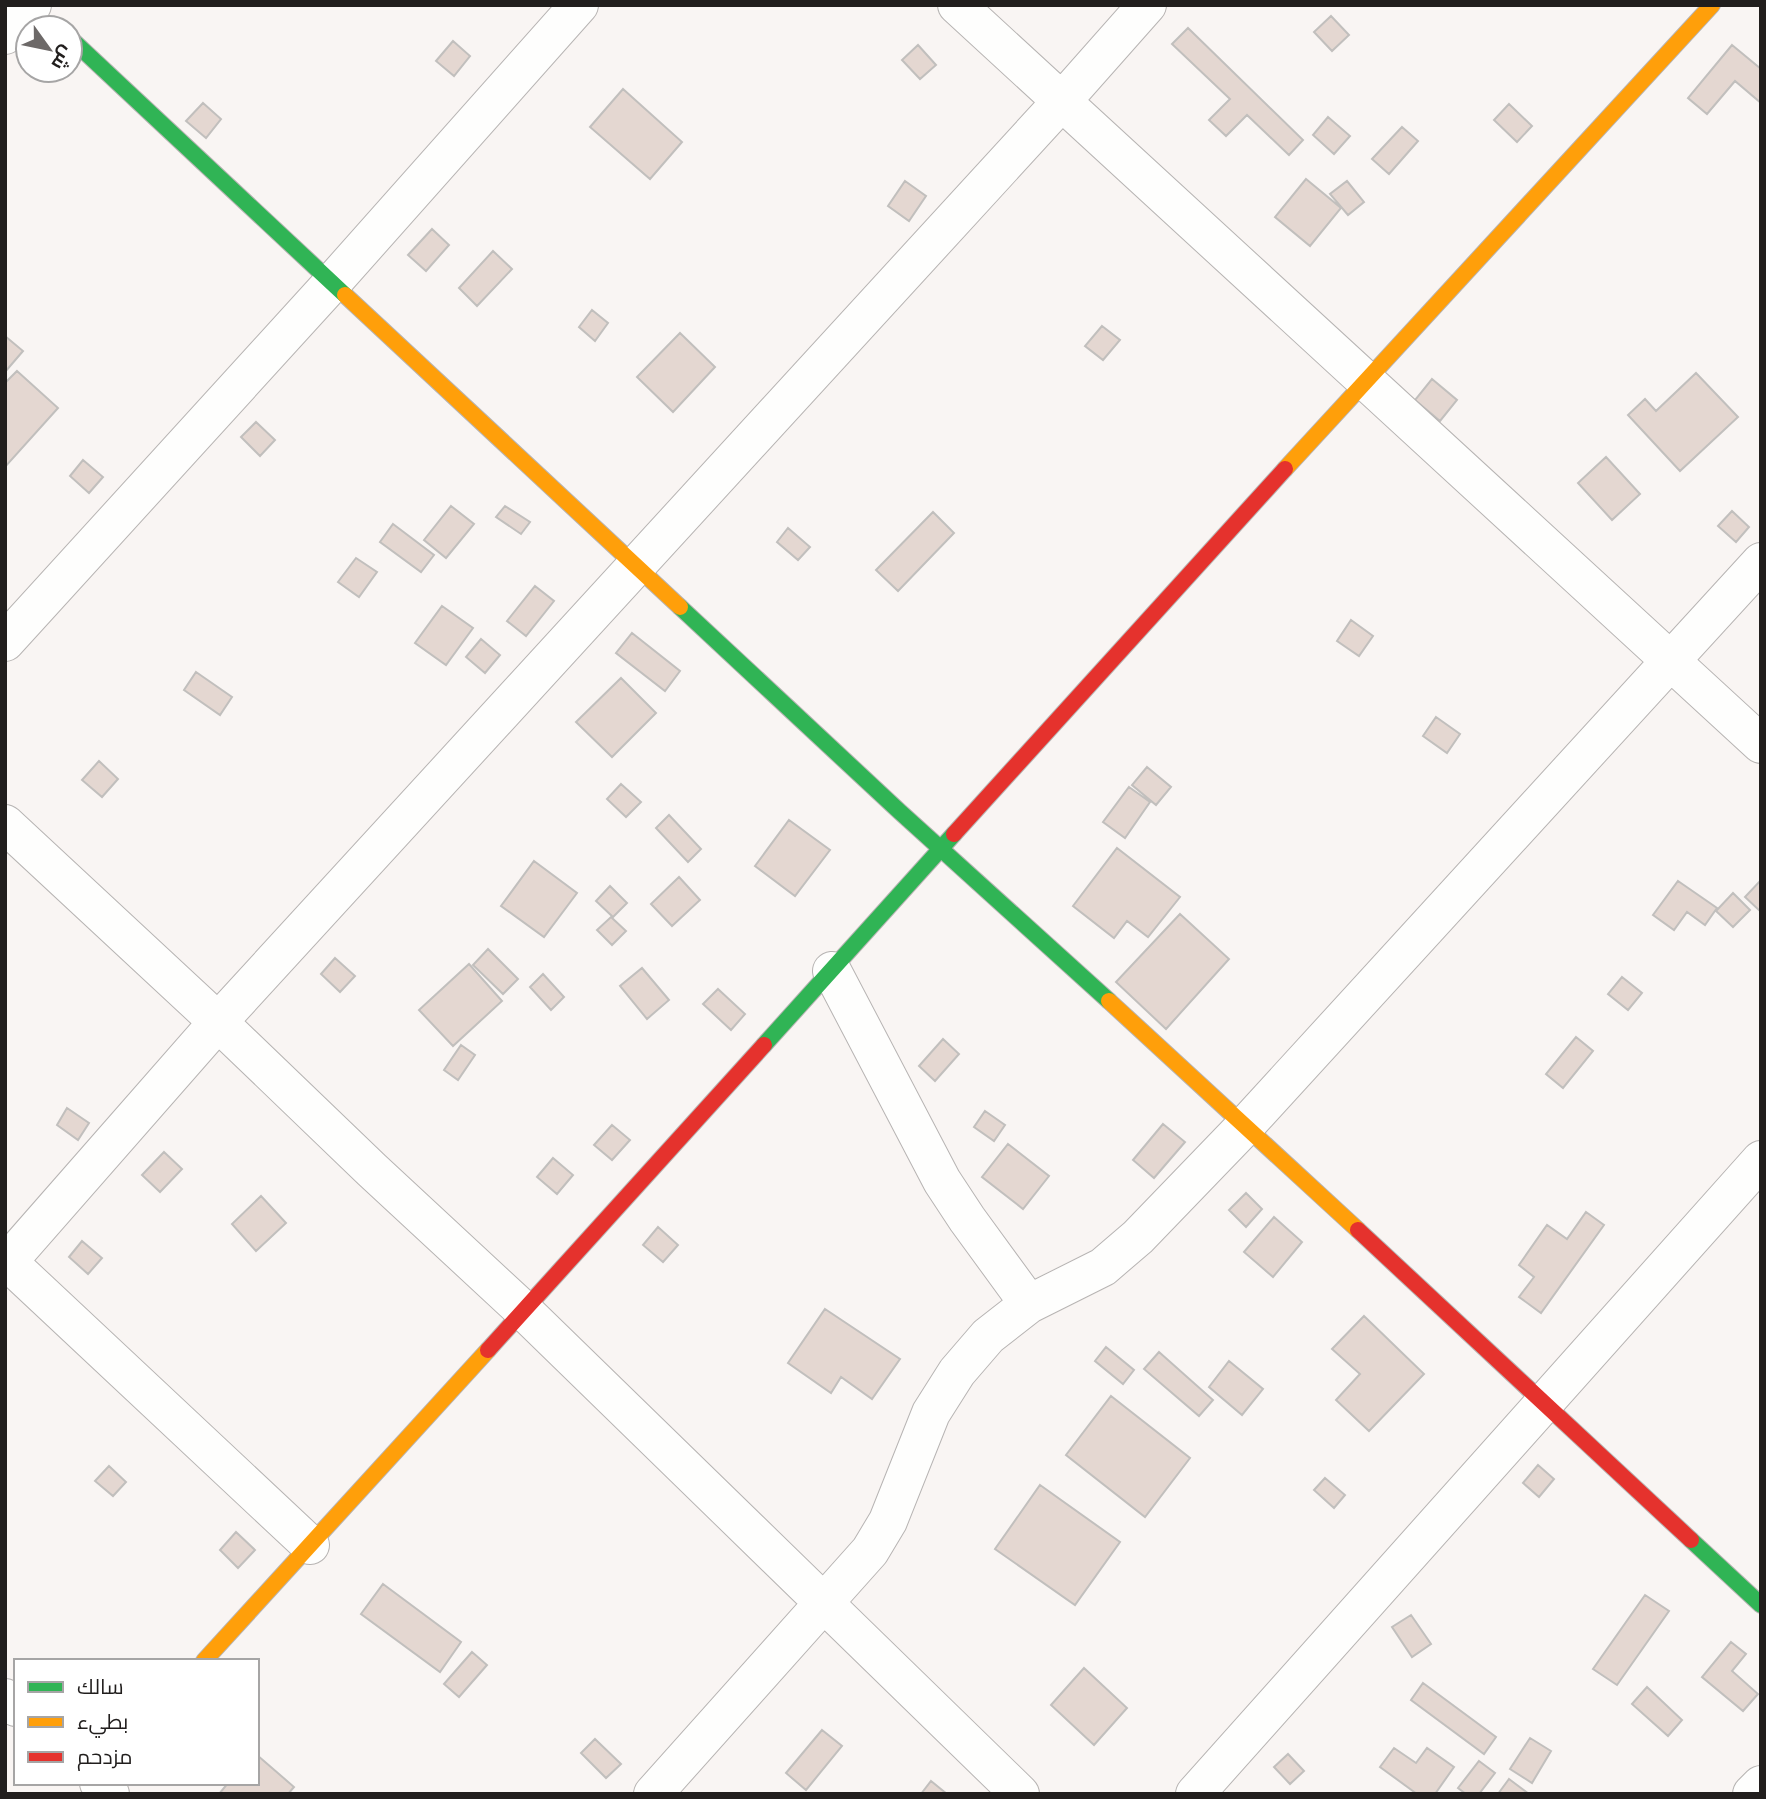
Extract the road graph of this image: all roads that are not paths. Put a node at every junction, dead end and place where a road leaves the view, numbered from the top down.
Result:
1 (33, 5) edge
2 (579, 5) edge
3 (957, 5) edge
4 (1147, 5) edge
5 (1712, 5) edge
6 (5, 35) edge
7 (84, 51) edge
8 (1062, 101) junction
9 (332, 282) junction
10 (1365, 380) junction
11 (1761, 562) edge
12 (636, 566) junction
13 (5, 642) edge
14 (1670, 660) junction
15 (1761, 744) edge
16 (5, 824) edge
17 (941, 849) junction
18 (832, 971) junction
19 (218, 1021) junction
20 (1246, 1125) junction
21 (1761, 1160) edge
22 (7, 1264) edge
23 (1029, 1304) junction
24 (524, 1311) junction
25 (1545, 1402) junction
26 (310, 1545) junction
27 (824, 1604) junction
28 (1761, 1605) edge
29 (206, 1659) edge
30 (1761, 1784) edge
31 (653, 1794) edge
32 (1020, 1794) edge
33 (1195, 1794) edge
34 (1752, 1794) edge

1 - 6 street
2 - 9 street
3 - 8 street
4 - 8 street
5 - 10 street
7 - 9 street
8 - 10 street
8 - 12 street
9 - 12 street
9 - 13 street
10 - 14 street
10 - 17 street
11 - 14 street
12 - 17 street
12 - 19 street
14 - 15 street
14 - 20 street
16 - 19 street
17 - 18 street
17 - 20 street
18 - 23 street
18 - 24 street
19 - 22 street
19 - 24 street
20 - 23 street
20 - 25 street
21 - 25 street
22 - 26 street
23 - 27 street
24 - 26 street
24 - 27 street
25 - 28 street
25 - 33 street
26 - 29 street
27 - 31 street
27 - 32 street
30 - 34 street

